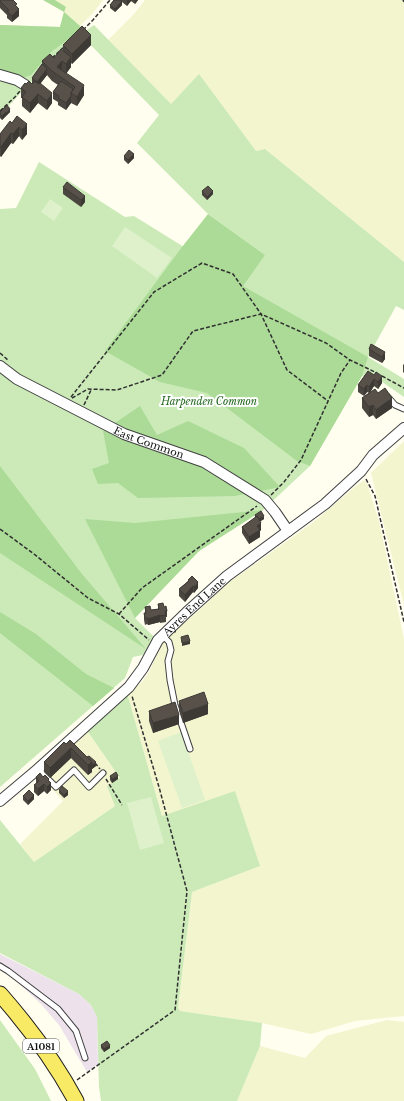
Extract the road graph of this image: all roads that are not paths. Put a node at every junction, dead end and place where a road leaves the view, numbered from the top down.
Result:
1 (0, 76) edge
2 (25, 85) edge
3 (0, 366) edge
4 (382, 390) edge
5 (404, 409) edge
6 (404, 428) edge
7 (288, 531) junction
8 (162, 635) junction
9 (190, 749) dead end
10 (38, 769) junction
11 (103, 773) dead end
12 (0, 801) edge
13 (0, 966) edge
14 (0, 994) edge
15 (85, 1058) dead end
16 (76, 1101) edge

1 - 2 street
3 - 7 street, East Common
4 - 5 lane
6 - 7 street, Ayres End Lane
7 - 8 street, Ayres End Lane
8 - 9 lane
8 - 10 street, Ayres End Lane
10 - 11 lane
10 - 12 street, Ayres End Lane
13 - 15 lane
14 - 16 main road, A1081

